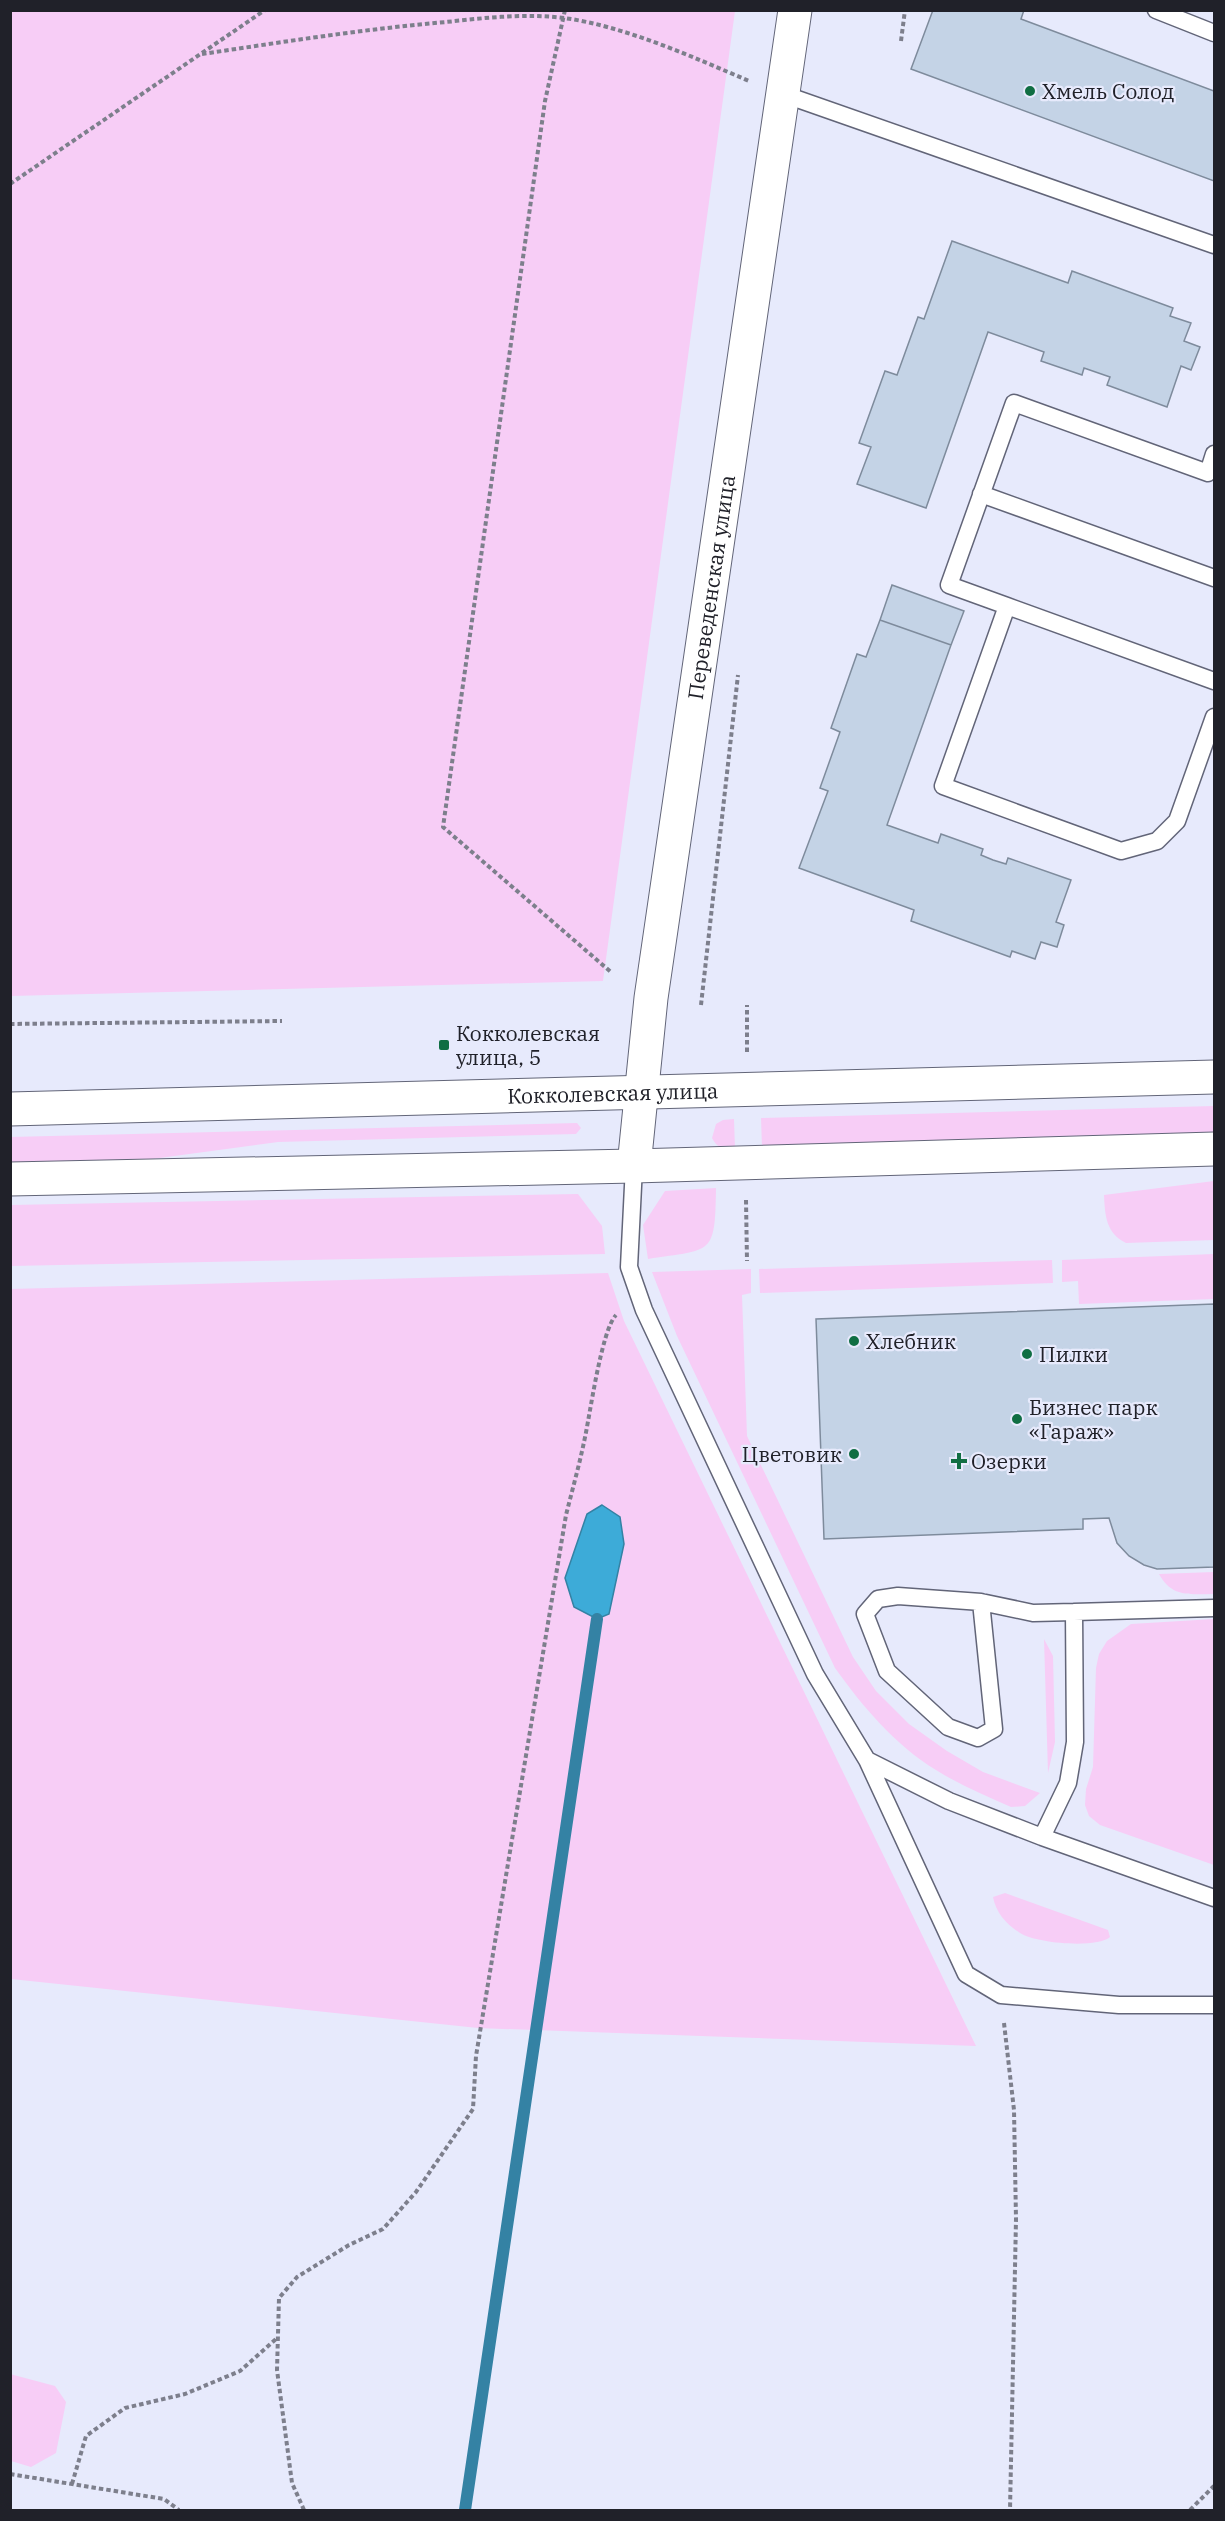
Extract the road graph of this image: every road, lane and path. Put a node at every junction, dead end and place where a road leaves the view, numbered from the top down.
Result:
1 (265, 10) edge
2 (564, 10) edge
3 (795, 10) edge
4 (905, 10) edge
5 (1156, 10) edge
6 (563, 18) junction
7 (1215, 33) edge
8 (901, 41) dead end
9 (202, 54) junction
10 (783, 94) junction
11 (10, 184) edge
12 (1215, 245) edge
13 (1215, 454) edge
14 (981, 494) junction
15 (1215, 578) edge
16 (1007, 606) junction
17 (1215, 681) edge
18 (1215, 717) edge
19 (612, 973) dead end
20 (747, 1005) dead end
21 (282, 1021) dead end
22 (10, 1024) edge
23 (747, 1058) dead end
24 (1215, 1077) edge
25 (642, 1094) junction
26 (10, 1109) edge
27 (1215, 1149) edge
28 (634, 1166) junction
29 (10, 1179) edge
30 (746, 1198) dead end
31 (747, 1261) dead end
32 (638, 1292) junction
33 (981, 1602) junction
34 (1215, 1608) edge
35 (1074, 1612) junction
36 (867, 1760) junction
37 (1042, 1837) junction
38 (1215, 1898) edge
39 (1001, 1995) junction
40 (1215, 2005) edge
41 (277, 2339) junction
42 (10, 2474) edge
43 (72, 2484) junction
44 (1215, 2486) edge
45 (179, 2511) edge
46 (304, 2511) edge
47 (1011, 2511) edge
48 (1190, 2511) edge

1 - 9 path
2 - 6 path
3 - 10 street, Переведенская улица
4 - 8 path
5 - 7 lane
6 - 9 path
6 - 10 path
6 - 19 path
9 - 11 path
10 - 12 lane
10 - 25 street, Переведенская улица
13 - 14 lane
14 - 15 lane
14 - 16 lane
16 - 17 lane
16 - 18 lane
20 - 23 path
21 - 22 path
24 - 25 street, Кокколевская улица
25 - 26 street, Кокколевская улица
25 - 28 street, Переведенская улица
27 - 28 street
28 - 29 street
28 - 32 lane
30 - 31 path
32 - 36 lane
32 - 41 path
33 - 33 lane
33 - 35 lane
34 - 35 lane
35 - 37 lane
36 - 37 lane
36 - 39 lane
37 - 38 lane
39 - 40 lane
39 - 47 path
41 - 43 path
41 - 46 path
42 - 43 path
43 - 45 path
44 - 48 path

